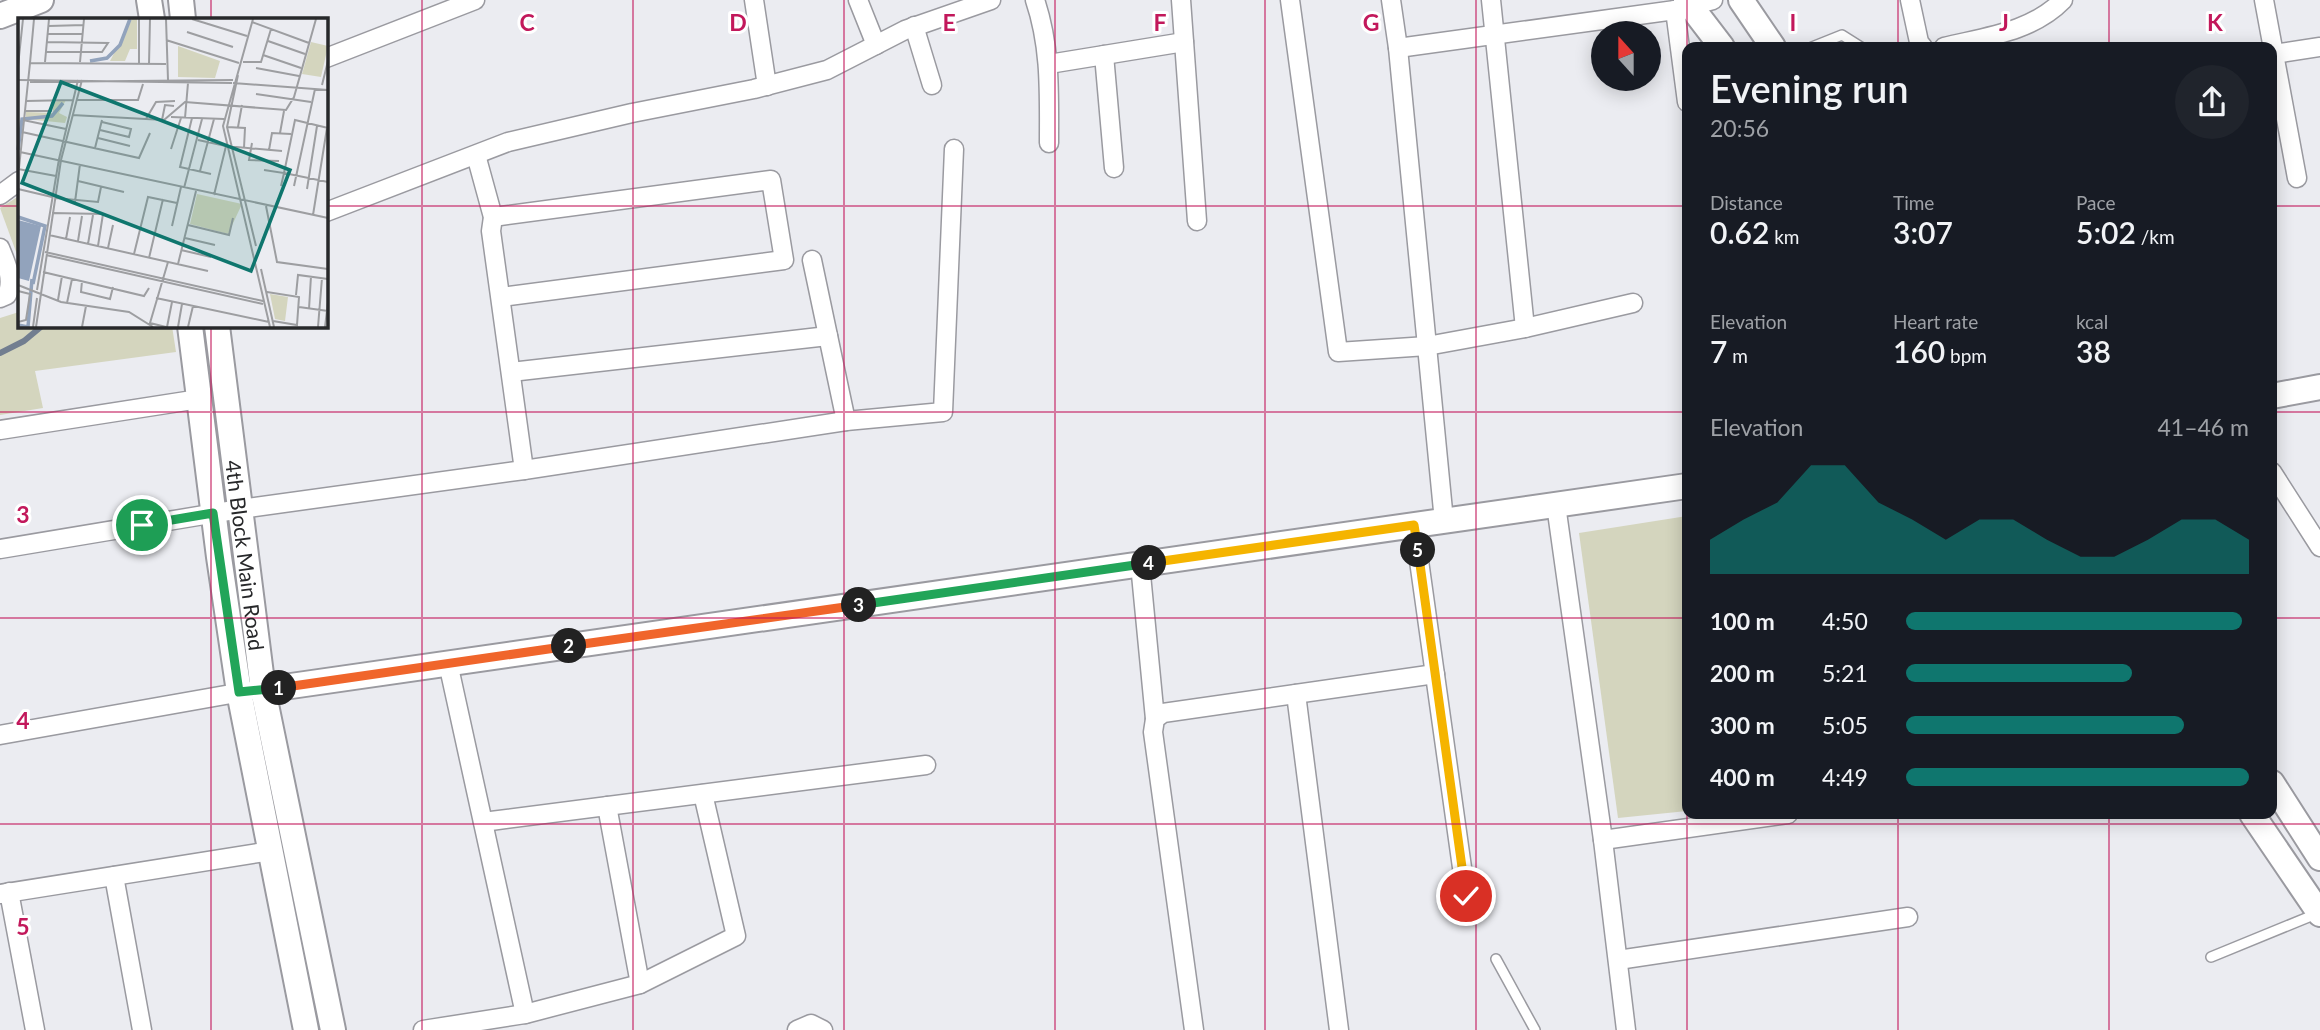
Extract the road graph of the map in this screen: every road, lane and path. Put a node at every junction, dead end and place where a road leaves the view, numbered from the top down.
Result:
1 (41, 0) edge
2 (149, 0) edge
3 (181, 0) edge
4 (475, 0) edge
5 (754, 0) edge
6 (858, 0) edge
7 (991, 0) edge
8 (1035, 0) edge
9 (1181, 0) edge
10 (1290, 0) edge
11 (1391, 0) edge
12 (1491, 0) edge
13 (1741, 0) edge
14 (1910, 0) edge
15 (2063, 0) edge
16 (2264, 0) edge
17 (1691, 4) edge
18 (0, 16) edge
19 (152, 18) edge
20 (183, 18) edge
21 (914, 26) junction
22 (1494, 36) junction
23 (1184, 42) junction
24 (1689, 42) edge
25 (1718, 42) edge
26 (1770, 42) edge
27 (1824, 42) edge
28 (1853, 42) edge
29 (1919, 42) edge
30 (1965, 42) edge
31 (2271, 42) edge
32 (876, 45) junction
33 (2320, 47) edge
34 (1398, 48) junction
35 (2277, 53) edge
36 (1104, 55) junction
37 (327, 58) edge
38 (1049, 64) junction
39 (2277, 75) edge
40 (932, 85) dead end
41 (767, 86) junction
42 (1049, 143) dead end
43 (954, 149) dead end
44 (476, 155) junction
45 (1114, 168) dead end
46 (2297, 178) dead end
47 (18, 182) edge
48 (0, 195) edge
49 (327, 212) edge
50 (493, 217) junction
51 (1197, 221) dead end
52 (0, 247) edge
53 (812, 260) dead end
54 (0, 298) edge
55 (501, 298) junction
56 (1633, 303) dead end
57 (190, 327) edge
58 (217, 327) edge
59 (1525, 328) junction
60 (828, 336) junction
61 (1427, 346) junction
62 (511, 372) junction
63 (2320, 387) edge
64 (2277, 395) edge
65 (199, 399) junction
66 (846, 421) junction
67 (0, 430) edge
68 (524, 470) junction
69 (2277, 480) edge
70 (1682, 487) edge
71 (1556, 505) junction
72 (240, 509) junction
73 (213, 513) junction
74 (1444, 521) junction
75 (1414, 525) junction
76 (2320, 547) edge
77 (0, 549) edge
78 (1140, 564) junction
79 (449, 663) junction
80 (1435, 674) junction
81 (251, 691) junction
82 (1296, 694) junction
83 (1155, 719) junction
84 (0, 735) edge
85 (926, 765) dead end
86 (2277, 791) edge
87 (704, 794) junction
88 (607, 806) junction
89 (1752, 819) edge
90 (2255, 819) edge
91 (483, 822) junction
92 (1603, 840) junction
93 (271, 851) junction
94 (2320, 858) edge
95 (114, 876) junction
96 (5, 893) edge
97 (1466, 896) dead end
98 (2319, 914) edge
99 (1908, 917) dead end
100 (2211, 957) dead end
101 (1496, 959) dead end
102 (1618, 960) junction
103 (640, 984) junction
104 (525, 1014) junction
105 (35, 1030) edge
106 (142, 1030) edge
107 (306, 1030) edge
108 (333, 1030) edge
109 (423, 1030) edge
110 (797, 1030) edge
111 (823, 1030) edge
112 (1194, 1030) edge
113 (1339, 1030) edge
114 (1535, 1030) edge
115 (1626, 1030) edge

1 - 18 street
2 - 19 street
3 - 20 street
4 - 37 street
5 - 41 street
6 - 32 street
7 - 21 street
8 - 38 street
9 - 23 street
10 - 61 street
11 - 34 street
12 - 22 street
13 - 26 street
14 - 29 street
15 - 30 street
16 - 31 street
17 - 22 street
17 - 24 street
17 - 25 street
21 - 32 street
21 - 40 street
22 - 34 street
22 - 59 street
23 - 36 street
23 - 51 street
27 - 28 lane
32 - 41 street
33 - 35 street
34 - 61 street
36 - 38 street
36 - 45 street
38 - 42 street
39 - 46 street
41 - 44 street
43 - 66 street
44 - 49 street
44 - 50 street
47 - 48 street
50 - 55 street
50 - 55 street
52 - 54 street
53 - 60 street
55 - 62 street
56 - 59 street
57 - 65 street, 4th Block Main Road
58 - 72 street, 4th Block Main Road
59 - 61 street
60 - 62 street
60 - 66 street
61 - 74 street
62 - 68 street
63 - 64 street
65 - 67 street
65 - 73 street, 4th Block Main Road
66 - 68 street
68 - 72 street
69 - 76 street
70 - 71 street
71 - 74 street
71 - 92 street
72 - 73 street
72 - 81 street, 4th Block Main Road
73 - 77 street
73 - 81 street, 4th Block Main Road
74 - 75 street
75 - 78 street
75 - 80 street
78 - 79 street
78 - 83 street
79 - 81 street
79 - 91 street
80 - 82 street
80 - 97 street
81 - 84 street
81 - 93 street, 4th Block Main Road
81 - 108 street, 4th Block Main Road
82 - 83 street
82 - 113 street
83 - 112 street
85 - 87 street
86 - 94 street
87 - 88 street
87 - 103 street
88 - 91 street
88 - 103 street
89 - 92 street
90 - 98 street
91 - 104 street
92 - 102 street
93 - 95 street
93 - 107 street, 4th Block Main Road
95 - 96 street
95 - 106 street
96 - 105 street
98 - 100 lane
99 - 102 street
101 - 114 lane
102 - 115 street
103 - 104 street
104 - 109 street
110 - 111 street

